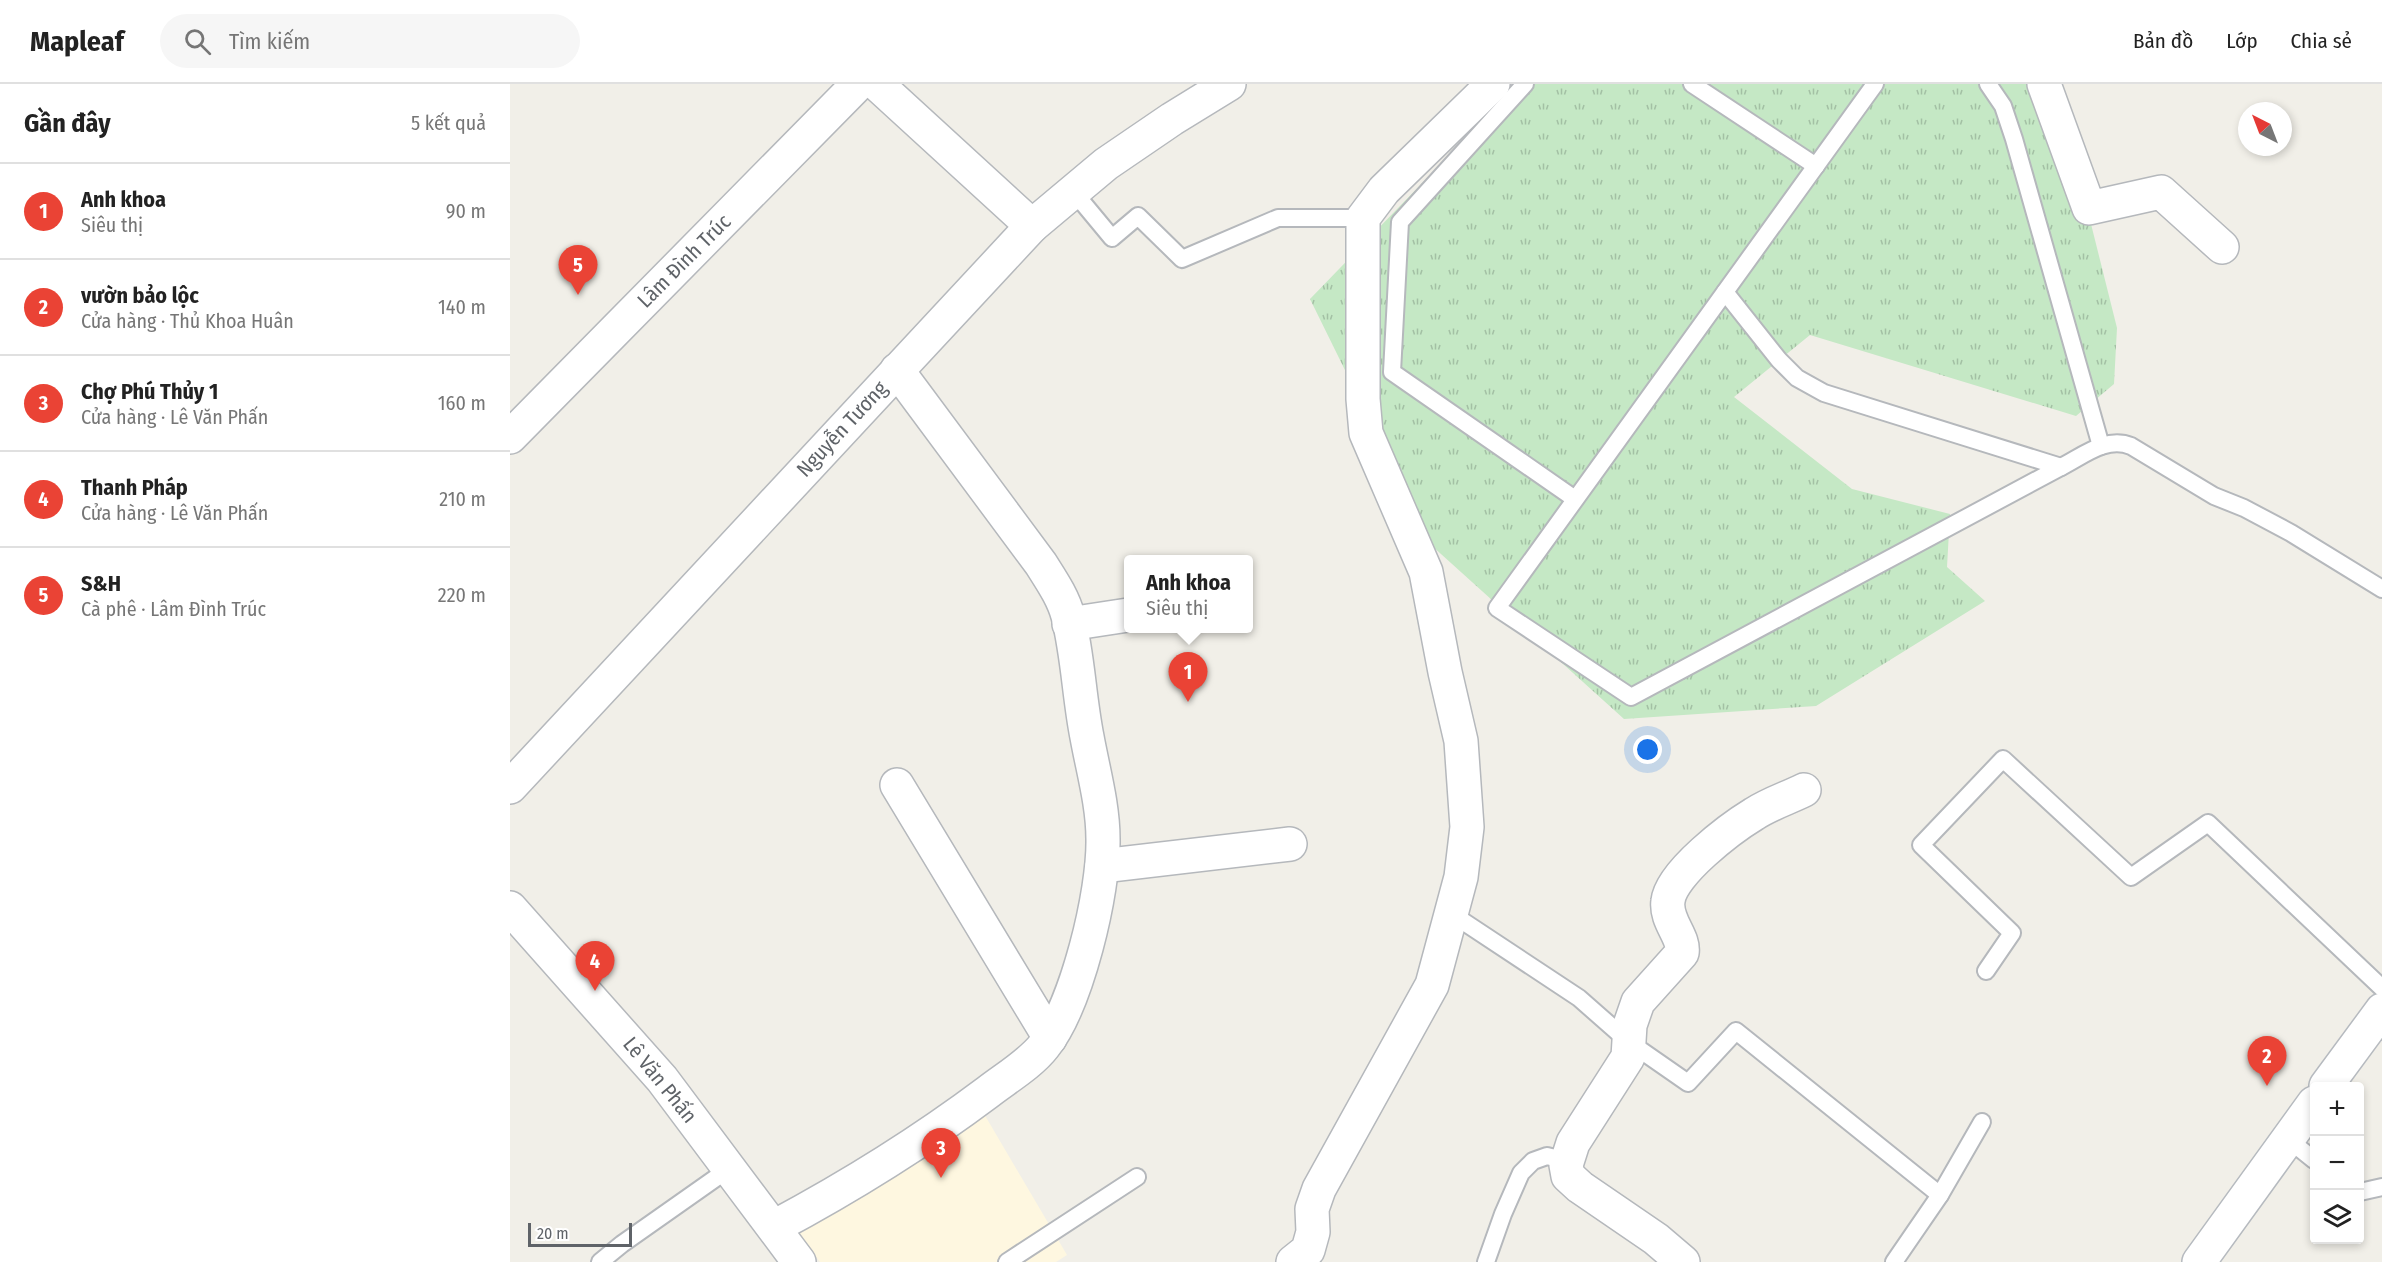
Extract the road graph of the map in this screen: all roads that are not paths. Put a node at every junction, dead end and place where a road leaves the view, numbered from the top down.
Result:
1 (858, 84) edge
2 (877, 84) edge
3 (1229, 84) edge
4 (1493, 84) edge
5 (1525, 84) edge
6 (1692, 84) edge
7 (1875, 84) edge
8 (1988, 84) edge
9 (2044, 84) edge
10 (1816, 166) junction
11 (1073, 191) junction
12 (1363, 218) junction
13 (1032, 226) junction
14 (2222, 248) dead end
15 (1725, 292) junction
16 (897, 370) junction
17 (510, 437) edge
18 (2101, 446) junction
19 (2061, 467) junction
20 (1575, 499) junction
21 (2382, 588) edge
22 (1124, 616) edge
23 (1069, 624) junction
24 (897, 785) dead end
25 (510, 787) edge
26 (1804, 790) dead end
27 (1290, 844) dead end
28 (1102, 866) junction
29 (510, 908) edge
30 (1452, 914) junction
31 (1986, 971) dead end
32 (2382, 988) edge
33 (2382, 1010) edge
34 (1050, 1038) junction
35 (1629, 1042) junction
36 (2329, 1082) edge
37 (2310, 1109) edge
38 (1982, 1122) dead end
39 (2288, 1139) junction
40 (2310, 1157) edge
41 (1567, 1161) junction
42 (730, 1168) junction
43 (1137, 1177) dead end
44 (2382, 1187) edge
45 (2364, 1191) edge
46 (1940, 1195) junction
47 (774, 1227) junction
48 (600, 1262) edge
49 (799, 1262) edge
50 (1006, 1262) edge
51 (1293, 1262) edge
52 (1486, 1262) edge
53 (1683, 1262) edge
54 (1894, 1262) edge
55 (2199, 1262) edge

1 - 17 street, Lâm Đình Trúc
2 - 13 street
3 - 11 street, Nguyễn Tương
4 - 12 street
5 - 20 lane
6 - 10 lane
7 - 10 lane
8 - 18 lane
9 - 14 street
10 - 15 lane
11 - 12 lane
11 - 13 street, Nguyễn Tương
12 - 30 street
13 - 16 street, Nguyễn Tương
15 - 19 lane
15 - 20 lane
16 - 23 street
16 - 25 street, Nguyễn Tương
18 - 19 lane
18 - 21 lane
19 - 20 lane
22 - 23 street
23 - 28 street
24 - 34 street
26 - 35 street
27 - 28 street
28 - 34 street
29 - 42 street, Lê Văn Phấn
30 - 35 lane
30 - 51 street
31 - 32 lane
33 - 36 street
34 - 47 street
35 - 41 street
35 - 46 lane
37 - 39 street
38 - 46 lane
39 - 40 lane
39 - 55 street
41 - 52 lane
41 - 53 street
42 - 47 street, Lê Văn Phấn
42 - 48 lane
43 - 50 lane
44 - 45 lane
46 - 54 lane
47 - 49 street, Lê Văn Phấn

